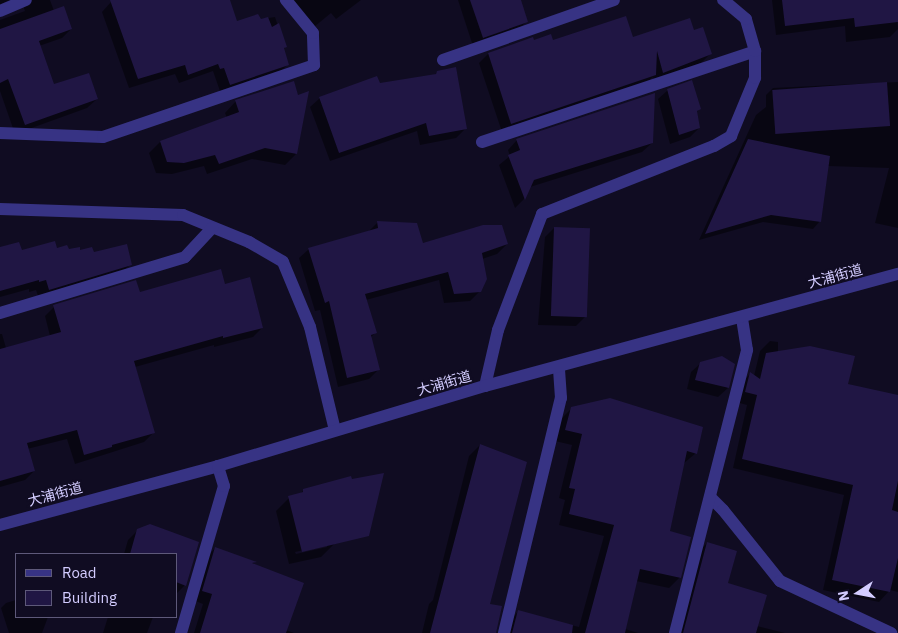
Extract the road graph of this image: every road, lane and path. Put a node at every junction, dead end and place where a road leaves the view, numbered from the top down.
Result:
1 (26, 0) edge
2 (286, 0) edge
3 (614, 0) edge
4 (723, 0) edge
5 (0, 11) edge
6 (755, 51) junction
7 (443, 60) dead end
8 (0, 133) edge
9 (482, 142) dead end
10 (0, 209) edge
11 (212, 228) junction
12 (898, 274) edge
13 (0, 313) edge
14 (742, 317) junction
15 (559, 368) junction
16 (485, 386) junction
17 (335, 430) junction
18 (218, 466) junction
19 (711, 498) junction
20 (0, 523) edge
21 (181, 633) edge
22 (504, 633) edge
23 (675, 633) edge
24 (891, 633) edge

1 - 5 street
2 - 8 street
3 - 7 street
4 - 6 street
6 - 9 street
6 - 16 street
10 - 11 street
11 - 13 street
11 - 17 street
12 - 14 street, 大浦街道
14 - 15 street, 大浦街道
14 - 19 street
15 - 16 street, 大浦街道
15 - 22 street
16 - 17 street, 大浦街道
17 - 18 street, 大浦街道
18 - 20 street, 大浦街道
18 - 21 street
19 - 23 street
19 - 24 street

